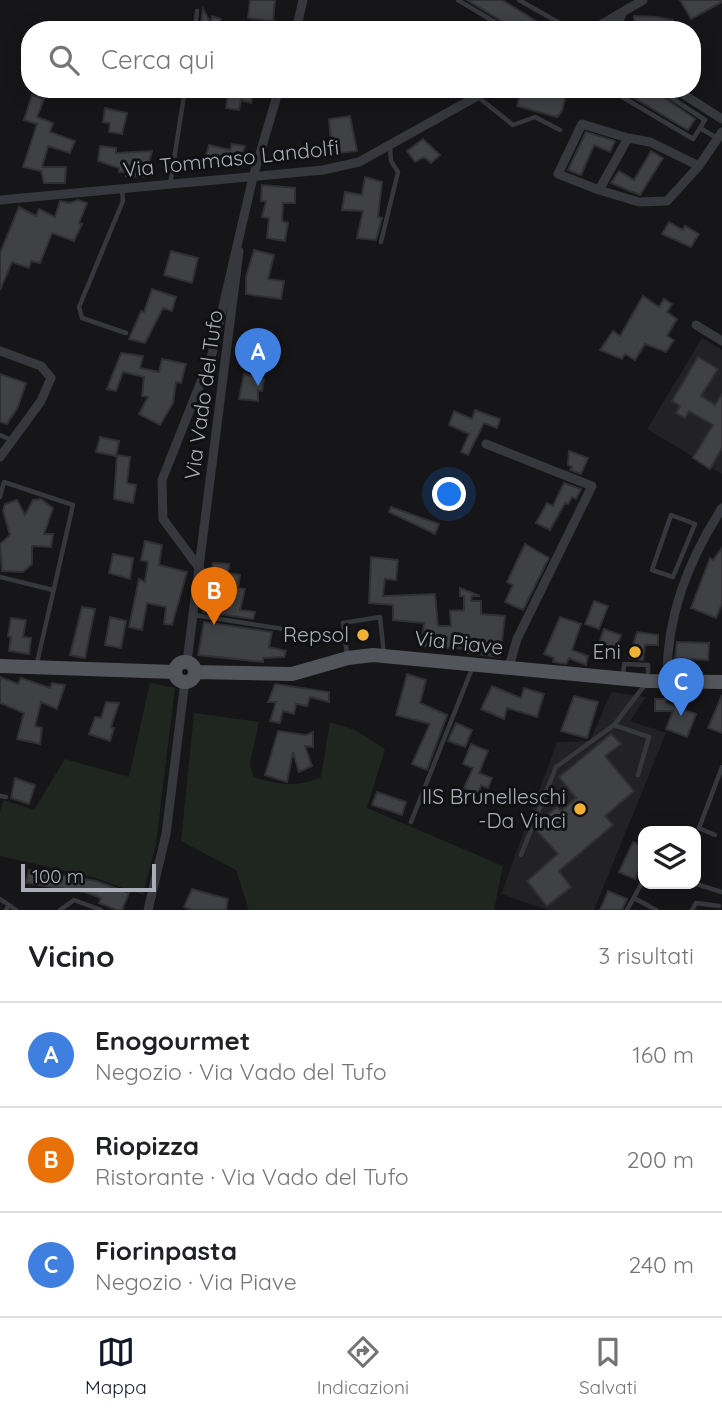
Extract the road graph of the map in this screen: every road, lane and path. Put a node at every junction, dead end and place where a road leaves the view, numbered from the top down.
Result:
1 (303, 0) edge
2 (458, 0) edge
3 (519, 0) edge
4 (643, 0) edge
5 (624, 10) junction
6 (197, 11) dead end
7 (196, 21) edge
8 (298, 21) edge
9 (493, 21) edge
10 (554, 21) edge
11 (606, 21) edge
12 (619, 21) edge
13 (185, 98) edge
14 (276, 98) edge
15 (474, 98) edge
16 (479, 98) edge
17 (624, 98) edge
18 (672, 98) edge
19 (689, 98) edge
20 (722, 119) edge
21 (700, 128) junction
22 (560, 130) dead end
23 (720, 135) edge
24 (628, 138) junction
25 (390, 146) junction
26 (699, 166) junction
27 (253, 177) junction
28 (170, 186) junction
29 (122, 189) junction
30 (599, 190) junction
31 (0, 200) edge
32 (242, 225) junction
33 (381, 242) dead end
34 (696, 325) dead end
35 (126, 332) dead end
36 (722, 341) edge
37 (0, 351) edge
38 (0, 435) edge
39 (12, 440) junction
40 (486, 444) dead end
41 (0, 457) edge
42 (0, 497) edge
43 (722, 508) edge
44 (200, 569) junction
45 (0, 577) edge
46 (673, 577) junction
47 (684, 580) junction
48 (53, 590) junction
49 (193, 615) junction
50 (296, 631) dead end
51 (384, 656) junction
52 (348, 658) junction
53 (0, 666) edge
54 (473, 666) junction
55 (36, 667) junction
56 (508, 670) junction
57 (185, 672) junction
58 (648, 681) junction
59 (667, 681) junction
60 (722, 682) edge
61 (614, 725) junction
62 (722, 767) edge
63 (638, 775) dead end
64 (411, 821) dead end
65 (715, 835) dead end
66 (521, 855) dead end
67 (701, 886) edge
68 (639, 889) edge
69 (722, 892) edge
70 (634, 898) junction
71 (0, 899) edge
72 (719, 906) dead end
73 (7, 907) edge
74 (16, 910) edge
75 (60, 910) edge
76 (101, 910) edge
77 (148, 910) edge
78 (627, 910) edge
79 (656, 910) edge
80 (692, 910) edge

1 - 8 street
2 - 9 lane
3 - 10 lane
4 - 5 street
5 - 11 street
5 - 12 street
6 - 7 lane
13 - 28 lane
14 - 27 street, Via Vado del Tufo
15 - 25 street, Via Tommaso Landolfi
16 - 22 lane
17 - 21 lane
18 - 21 lane
19 - 20 street
21 - 23 lane
23 - 26 street
24 - 26 street
24 - 30 street
24 - 30 street
25 - 27 street, Via Tommaso Landolfi
25 - 33 lane
26 - 30 street
27 - 28 street, Via Tommaso Landolfi
27 - 32 street, Via Vado del Tufo
28 - 29 street, Via Tommaso Landolfi
29 - 31 street, Via Tommaso Landolfi
29 - 35 lane
32 - 44 street, Via Vado del Tufo
32 - 44 street, Via Vado del Tufo
34 - 36 street
37 - 39 street
38 - 39 lane
39 - 41 street
40 - 56 street
42 - 48 lane
43 - 47 street
44 - 49 street, Via Vado del Tufo
45 - 48 lane
46 - 46 lane
46 - 47 lane
47 - 59 street
48 - 55 lane
49 - 50 lane
49 - 57 street, Via Vado del Tufo
51 - 52 main road, Via Piave
51 - 52 lane
51 - 54 main road, Via Piave
52 - 57 main road, Via Piave
53 - 55 main road, Via Piave
54 - 56 main road, Via Piave
54 - 64 lane
55 - 57 main road, Via Piave
56 - 58 main road, Via Piave
57 - 77 street, Via Vado del Tufo
58 - 59 main road, Via Piave
58 - 61 lane
59 - 60 main road, Via Piave
61 - 63 lane
61 - 66 lane
62 - 65 lane
67 - 69 lane
68 - 70 lane
70 - 78 lane
70 - 79 lane
71 - 73 lane
72 - 80 lane
73 - 74 lane
75 - 76 lane

